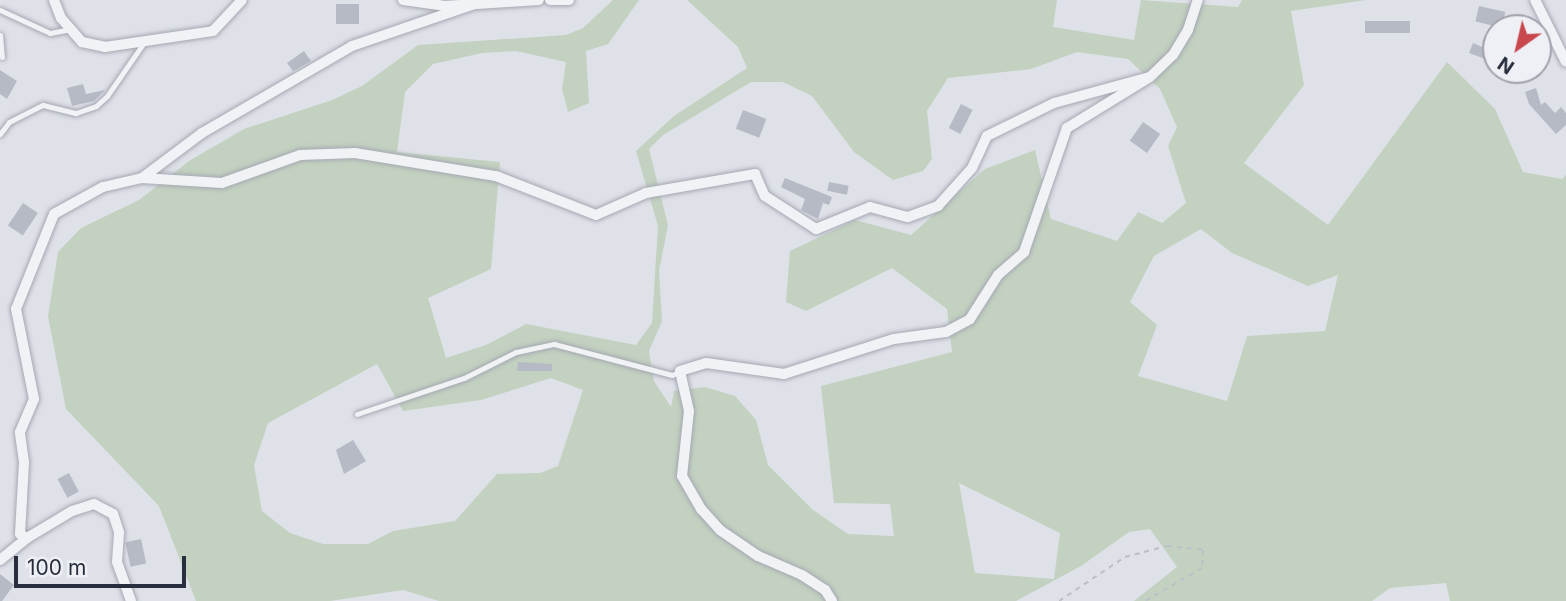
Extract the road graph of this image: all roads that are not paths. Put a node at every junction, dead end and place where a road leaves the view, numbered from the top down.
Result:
1 (54, 0) edge
2 (242, 0) edge
3 (403, 0) edge
4 (539, 0) edge
5 (550, 0) edge
6 (569, 0) edge
7 (1198, 0) edge
8 (1535, 0) edge
9 (475, 4) junction
10 (0, 10) edge
11 (70, 29) junction
12 (0, 35) edge
13 (146, 40) junction
14 (2, 57) dead end
15 (1566, 62) edge
16 (1150, 77) junction
17 (0, 134) edge
18 (142, 178) junction
19 (680, 371) junction
20 (357, 414) dead end
21 (27, 538) junction
22 (0, 560) edge
23 (131, 601) edge
24 (832, 601) edge

1 - 11 street
2 - 13 street
3 - 9 street
4 - 9 street
5 - 6 street
7 - 16 street
8 - 15 street
9 - 18 street
10 - 11 lane
11 - 13 street
12 - 14 lane
13 - 17 lane
16 - 18 street
16 - 19 street
18 - 21 street
19 - 20 lane
19 - 24 street
21 - 22 street
21 - 23 street

